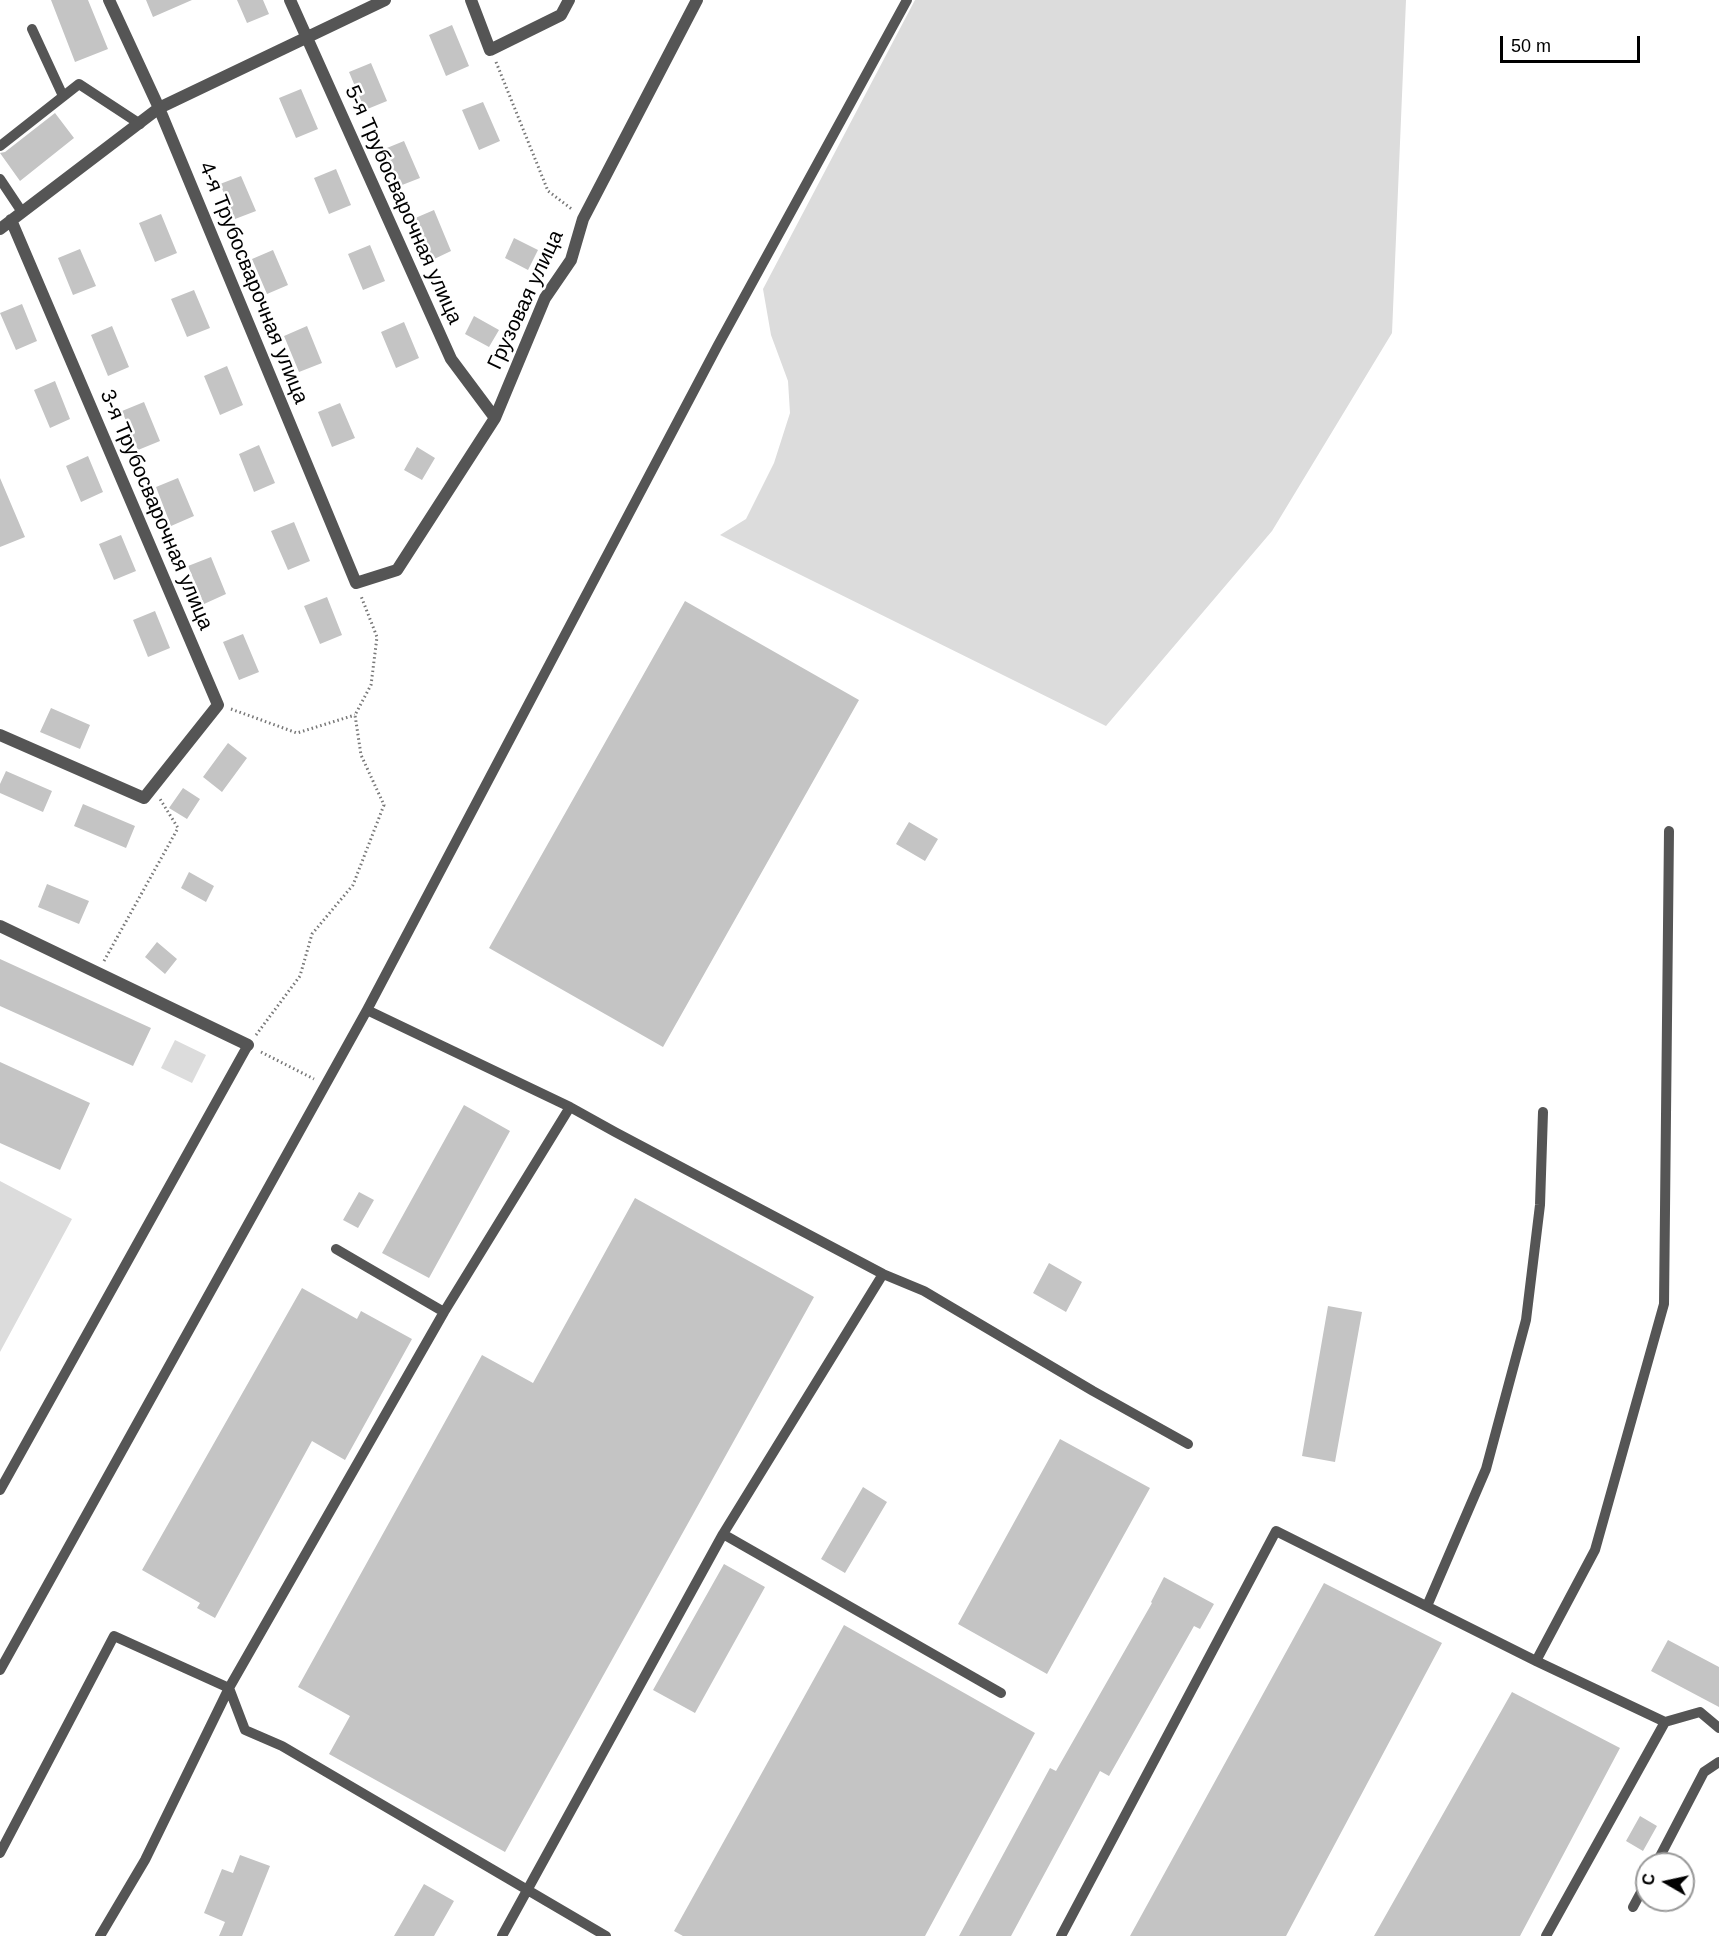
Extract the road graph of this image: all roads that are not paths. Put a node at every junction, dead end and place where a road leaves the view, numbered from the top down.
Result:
1 (109, 0) edge
2 (290, 0) edge
3 (385, 0) edge
4 (471, 0) edge
5 (569, 0) edge
6 (697, 0) edge
7 (907, 0) edge
8 (32, 29) dead end
9 (306, 38) junction
10 (63, 96) junction
11 (159, 108) junction
12 (140, 124) junction
13 (0, 146) edge
14 (0, 179) edge
15 (22, 212) junction
16 (11, 220) junction
17 (0, 229) edge
18 (495, 417) junction
19 (356, 583) joint
20 (0, 735) edge
21 (1669, 831) dead end
22 (0, 926) edge
23 (367, 1010) junction
24 (248, 1045) joint
25 (570, 1107) junction
26 (1543, 1112) dead end
27 (336, 1249) dead end
28 (883, 1274) junction
29 (444, 1312) junction
30 (1188, 1444) dead end
31 (0, 1490) edge
32 (723, 1534) junction
33 (1426, 1606) junction
34 (1536, 1661) junction
35 (0, 1670) edge
36 (229, 1688) junction
37 (1001, 1694) dead end
38 (1665, 1722) junction
39 (1719, 1728) edge
40 (1719, 1762) edge
41 (1662, 1852) edge
42 (0, 1853) edge
43 (528, 1889) junction
44 (1635, 1904) edge
45 (1633, 1908) dead end
46 (100, 1936) edge
47 (502, 1936) edge
48 (606, 1936) edge
49 (1061, 1936) edge
50 (1546, 1936) edge

1 - 11 street, 4-я Трубосварочная улица
2 - 9 street, 5-я Трубосварочная улица
3 - 9 street
4 - 5 street
6 - 18 street, Грузовая улица
7 - 23 lane
8 - 10 lane
9 - 11 street
9 - 18 street, 5-я Трубосварочная улица
10 - 12 lane
10 - 13 lane
11 - 12 street
11 - 19 street, 4-я Трубосварочная улица
12 - 15 street
14 - 15 lane
15 - 16 street
16 - 17 street
16 - 20 street, 3-я Трубосварочная улица
18 - 19 street, Грузовая улица
21 - 34 lane
22 - 24 street
23 - 25 lane
23 - 35 lane
24 - 31 lane
25 - 28 lane
25 - 29 lane
26 - 33 lane
27 - 29 lane
28 - 30 lane
28 - 32 lane
29 - 36 lane
32 - 37 lane
32 - 43 lane
33 - 34 lane
33 - 49 lane
34 - 38 lane
36 - 42 lane
36 - 43 lane
36 - 46 lane
38 - 39 lane
38 - 50 lane
40 - 41 lane
43 - 47 lane
43 - 48 lane
44 - 45 lane

